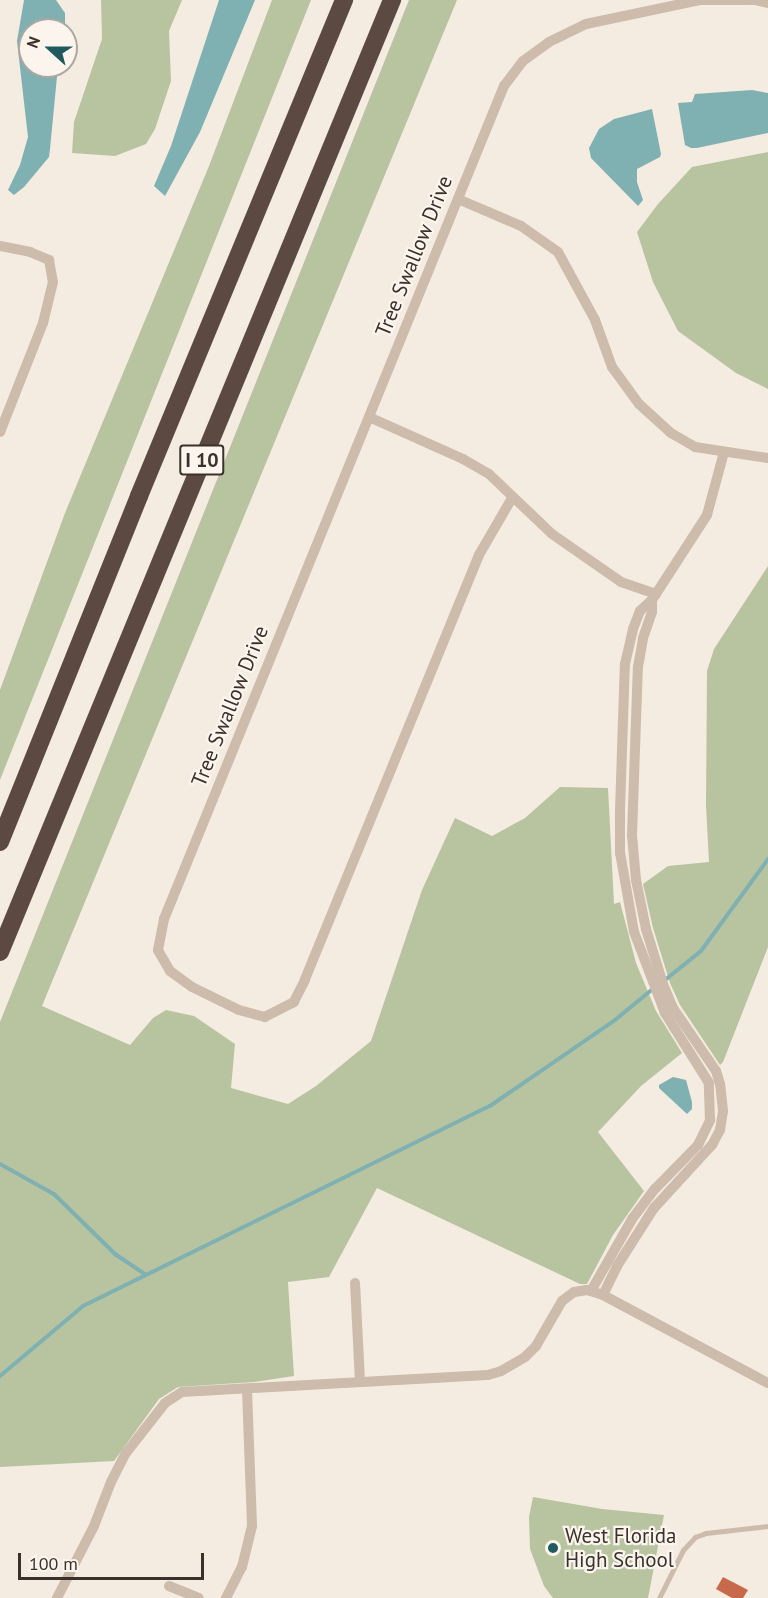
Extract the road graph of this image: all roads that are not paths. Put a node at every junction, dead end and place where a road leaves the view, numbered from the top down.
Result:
1 (392, 0) edge
2 (768, 3) edge
3 (341, 5) edge
4 (458, 199) junction
5 (0, 246) edge
6 (369, 417) junction
7 (0, 432) edge
8 (724, 452) junction
9 (768, 458) edge
10 (512, 498) junction
11 (654, 597) junction
12 (624, 689) junction
13 (637, 690) junction
14 (627, 775) junction
15 (0, 842) edge
16 (0, 952) edge
17 (675, 1175) junction
18 (355, 1283) dead end
19 (591, 1291) junction
20 (603, 1295) junction
21 (360, 1382) junction
22 (768, 1383) edge
23 (247, 1389) junction
24 (768, 1526) edge
25 (169, 1586) dead end
26 (57, 1598) edge
27 (199, 1598) edge
28 (225, 1598) edge
29 (659, 1598) edge

1 - 16 highway, I 10
2 - 4 street, Tree Swallow Drive
3 - 15 highway, I 10
4 - 6 street, Tree Swallow Drive
4 - 8 street
5 - 7 street
6 - 10 street
6 - 10 street, Tree Swallow Drive
8 - 9 street
8 - 11 street
10 - 11 street
11 - 12 street
11 - 13 street
12 - 13 street
12 - 14 street
13 - 14 street
14 - 17 street
17 - 19 street
17 - 20 street
18 - 21 street
19 - 20 street
19 - 21 street
20 - 22 street
21 - 23 street
23 - 26 street
23 - 28 street
24 - 29 lane
25 - 27 street

